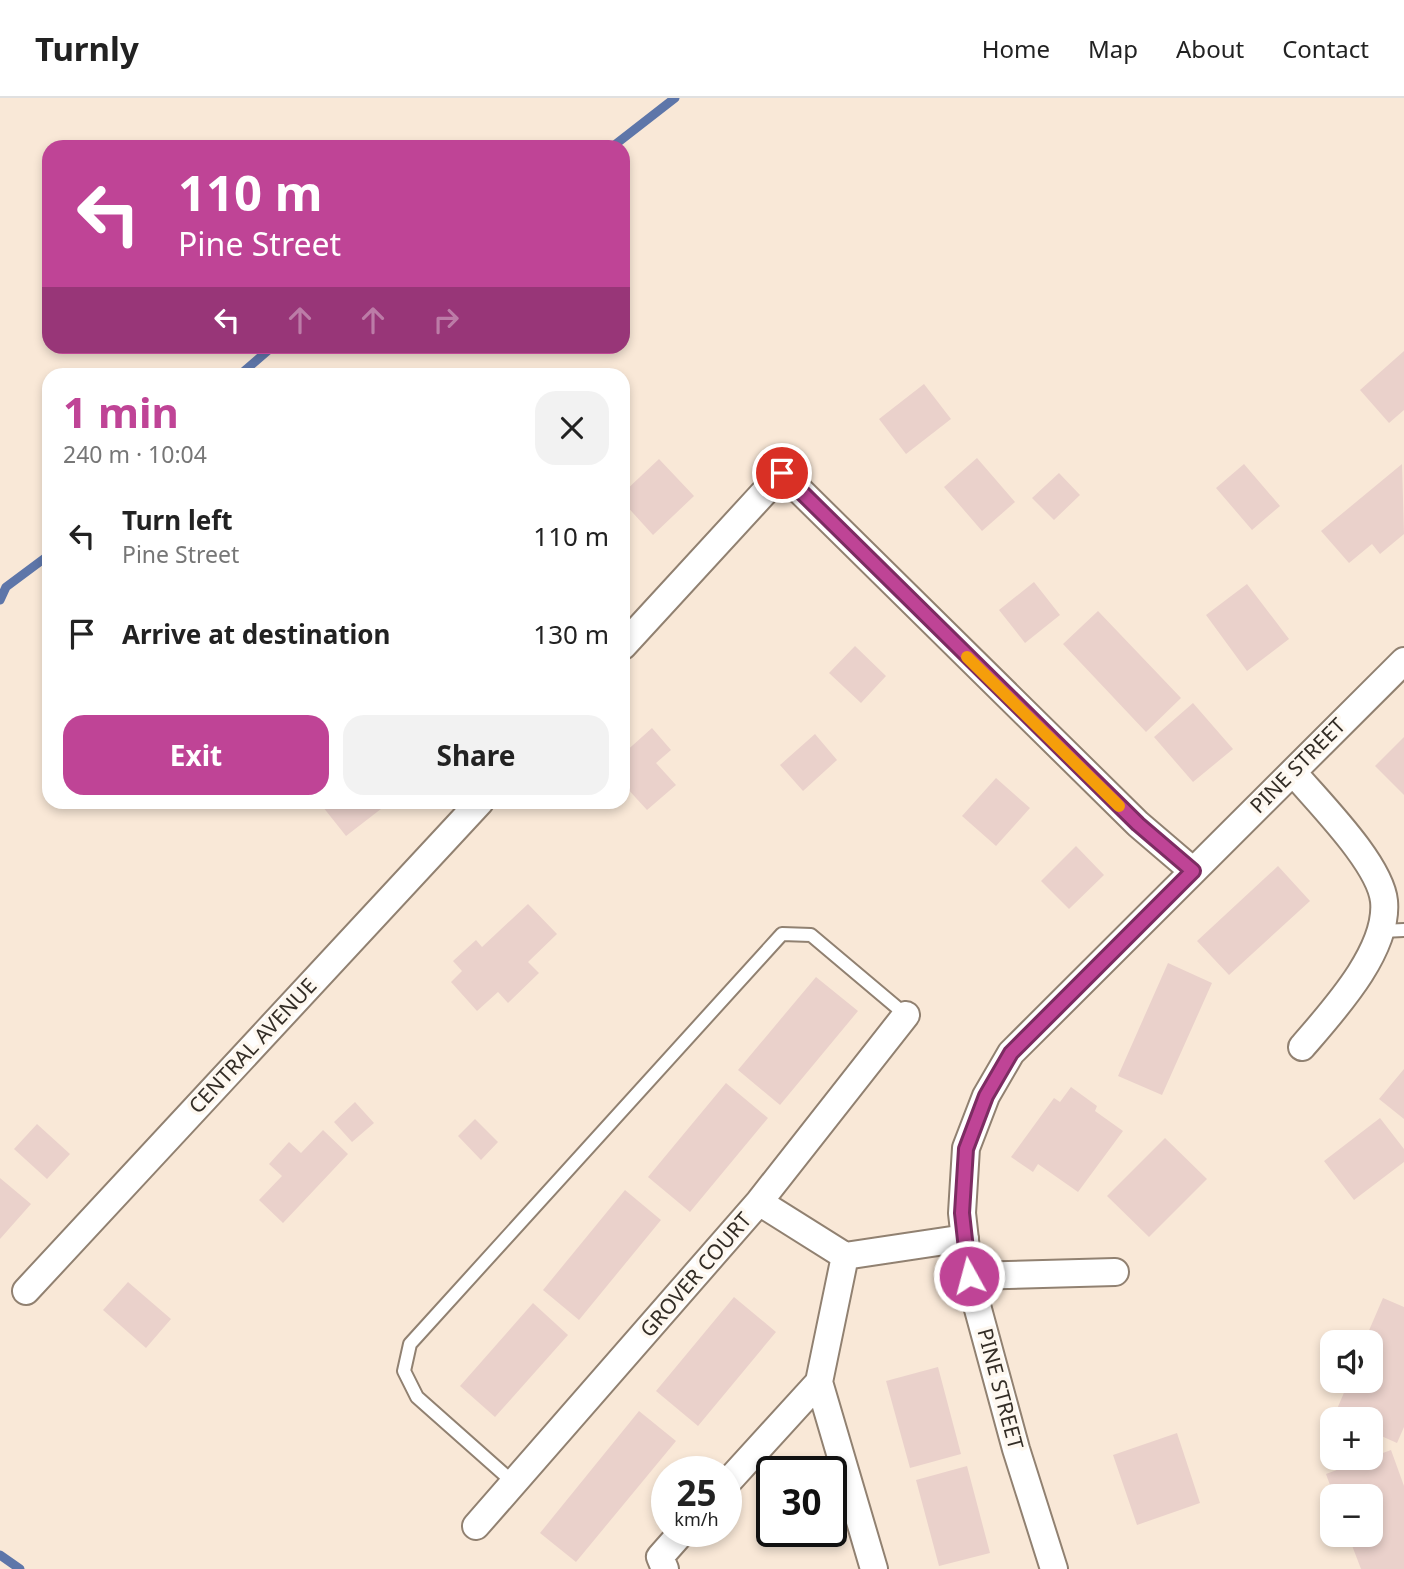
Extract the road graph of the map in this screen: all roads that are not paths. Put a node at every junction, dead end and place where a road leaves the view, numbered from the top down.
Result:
1 (630, 638) edge
2 (1404, 661) edge
3 (1293, 772) junction
4 (474, 809) edge
5 (1193, 871) junction
6 (1393, 930) edge
7 (906, 1015) joint
8 (1302, 1047) dead end
9 (759, 1202) junction
10 (965, 1238) junction
11 (845, 1256) junction
12 (1115, 1272) dead end
13 (969, 1276) junction
14 (26, 1291) dead end
15 (819, 1382) junction
16 (742, 1466) edge
17 (514, 1483) junction
18 (476, 1526) dead end
19 (669, 1547) edge
20 (664, 1569) edge
21 (874, 1569) edge
22 (1054, 1569) edge

1 - 5 street
2 - 3 street, PINE STREET
3 - 5 street, PINE STREET
3 - 6 street
4 - 14 street, CENTRAL AVENUE
5 - 10 street, PINE STREET
6 - 8 street
7 - 9 street, GROVER COURT
7 - 17 lane
9 - 11 street
9 - 17 street, GROVER COURT
10 - 11 street
10 - 13 street, PINE STREET
11 - 15 street
12 - 13 street
13 - 22 street, PINE STREET
15 - 16 street
15 - 21 street
17 - 18 street, GROVER COURT
19 - 20 street

